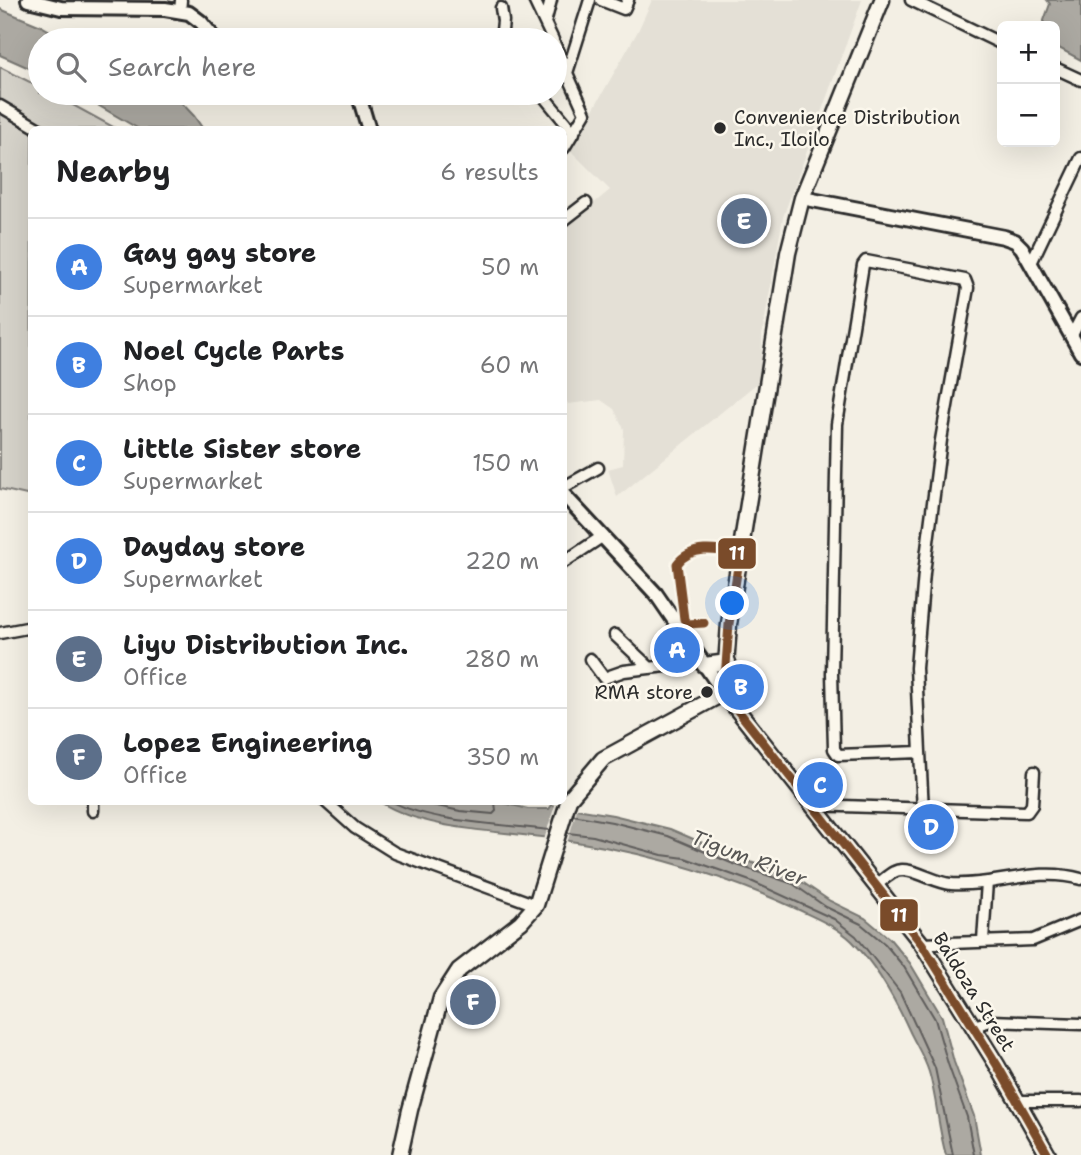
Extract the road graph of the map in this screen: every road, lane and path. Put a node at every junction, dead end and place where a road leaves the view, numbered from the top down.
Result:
1 (28, 0) edge
2 (534, 0) edge
3 (551, 0) edge
4 (590, 0) edge
5 (601, 0) edge
6 (628, 0) edge
7 (882, 0) edge
8 (911, 0) edge
9 (49, 3) edge
10 (181, 6) edge
11 (501, 8) dead end
12 (545, 23) junction
13 (206, 28) edge
14 (502, 28) edge
15 (547, 28) edge
16 (997, 42) edge
17 (1060, 70) edge
18 (567, 74) joint
19 (1081, 80) edge
20 (362, 105) edge
21 (551, 105) edge
22 (0, 106) edge
23 (34, 126) edge
24 (368, 126) edge
25 (574, 133) junction
26 (567, 144) edge
27 (1081, 158) edge
28 (803, 198) junction
29 (586, 203) dead end
30 (567, 218) edge
31 (1031, 264) junction
32 (1081, 318) edge
33 (1071, 337) junction
34 (1081, 353) edge
35 (598, 468) dead end
36 (567, 485) edge
37 (567, 498) edge
38 (603, 536) junction
39 (567, 560) edge
40 (28, 628) edge
41 (0, 633) edge
42 (615, 635) dead end
43 (590, 659) dead end
44 (700, 659) junction
45 (727, 662) junction
46 (650, 668) junction
47 (724, 693) junction
48 (920, 752) junction
49 (1034, 772) dead end
50 (834, 774) dead end
51 (809, 801) junction
52 (329, 805) edge
53 (923, 810) junction
54 (1081, 879) edge
55 (987, 882) junction
56 (876, 885) junction
57 (538, 901) junction
58 (1081, 920) edge
59 (983, 940) junction
60 (922, 944) junction
61 (1081, 1024) edge
62 (973, 1026) junction
63 (1017, 1101) junction
64 (1081, 1101) edge
65 (400, 1155) edge
66 (1048, 1155) edge

1 - 9 street
2 - 12 street
3 - 12 street
4 - 18 street
5 - 6 street
7 - 28 main road
8 - 16 street
9 - 10 street
10 - 13 street
11 - 14 street
12 - 15 street
17 - 19 street
18 - 25 street
20 - 24 street
21 - 25 street
22 - 23 street
25 - 26 street
27 - 31 street
28 - 31 street
28 - 45 main road
29 - 30 street
31 - 33 street
32 - 33 street
33 - 34 street
35 - 36 street
37 - 38 street
38 - 39 street
38 - 44 street
40 - 41 street
42 - 46 street
43 - 46 street
44 - 45 main road
44 - 46 street
44 - 47 street
45 - 47 main road
47 - 51 main road, Baldoza Street
47 - 57 main road
48 - 48 street
48 - 53 street
49 - 53 street
50 - 51 street
51 - 53 street
51 - 56 main road, Baldoza Street
52 - 57 street
54 - 55 street
55 - 56 street
55 - 59 street
56 - 60 main road, Baldoza Street
57 - 65 main road
58 - 59 street
59 - 60 street
60 - 62 main road, Baldoza Street
61 - 62 street
62 - 63 main road, Baldoza Street
63 - 64 street
63 - 66 main road, Baldoza Street

